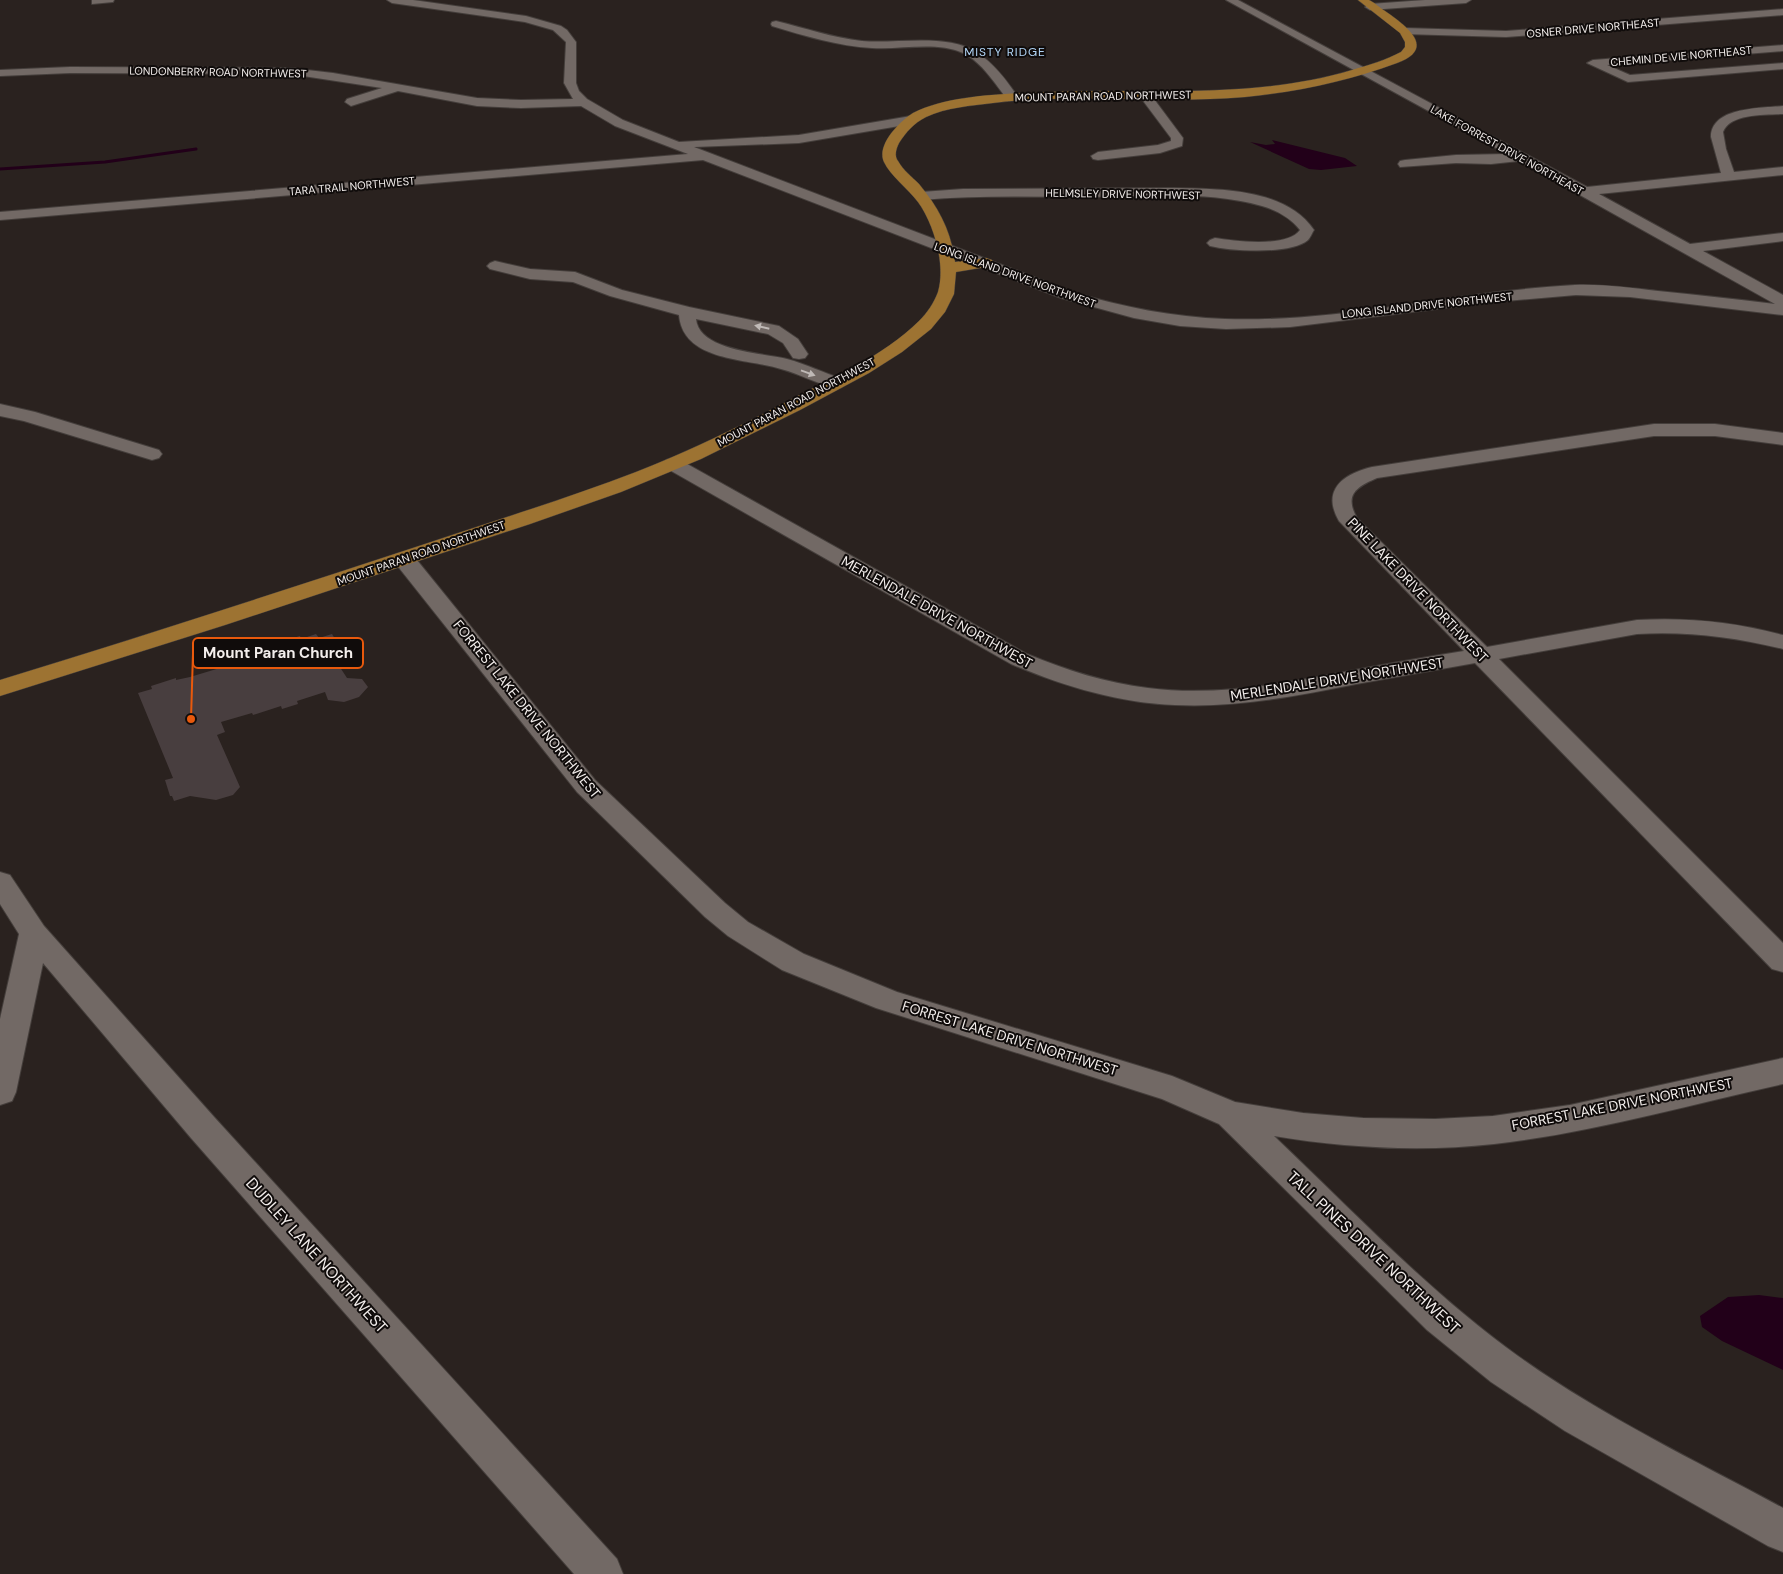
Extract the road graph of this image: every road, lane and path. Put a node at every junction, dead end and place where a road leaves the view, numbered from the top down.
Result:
1 (109, 0) edge
2 (392, 0) edge
3 (1231, 0) edge
4 (1466, 0) edge
5 (96, 2) dead end
6 (1366, 3) edge
7 (1783, 12) edge
8 (776, 24) dead end
9 (1404, 31) junction
10 (1783, 48) edge
11 (1783, 66) edge
12 (1363, 71) junction
13 (0, 73) edge
14 (397, 87) junction
15 (1144, 94) junction
16 (1012, 97) junction
17 (351, 102) dead end
18 (583, 102) junction
19 (1783, 110) edge
20 (912, 120) junction
21 (670, 144) junction
22 (704, 156) junction
23 (1098, 156) dead end
24 (1519, 157) junction
25 (1405, 164) dead end
26 (1783, 171) edge
27 (1728, 177) junction
28 (1583, 192) junction
29 (921, 196) junction
30 (0, 216) edge
31 (1783, 238) edge
32 (1215, 243) dead end
33 (947, 249) junction
34 (1686, 249) junction
35 (986, 263) junction
36 (494, 266) dead end
37 (948, 269) junction
38 (1783, 302) edge
39 (1783, 310) edge
40 (687, 312) junction
41 (799, 354) junction
42 (781, 363) junction
43 (854, 374) junction
44 (836, 383) junction
45 (0, 410) edge
46 (1783, 439) edge
47 (152, 454) dead end
48 (673, 464) junction
49 (404, 559) junction
50 (1783, 642) edge
51 (1482, 655) junction
52 (0, 688) edge
53 (0, 882) edge
54 (34, 933) junction
55 (1783, 961) edge
56 (1783, 1071) edge
57 (0, 1092) edge
58 (1231, 1115) junction
59 (1783, 1531) edge
60 (602, 1574) edge

1 - 5 street
2 - 18 street, LONG ISLAND DRIVE NORTHWEST
3 - 12 street, LAKE FORREST DRIVE NORTHEAST
4 - 6 street
6 - 9 main road
7 - 9 street, OSNER DRIVE NORTHEAST
8 - 16 street
9 - 12 main road, MOUNT PARAN ROAD NORTHWEST
10 - 11 street, CHEMIN DE VIE NORTHEAST
12 - 15 main road, MOUNT PARAN ROAD NORTHWEST
12 - 24 street, LAKE FORREST DRIVE NORTHEAST
13 - 14 street, LONDONBERRY ROAD NORTHWEST
14 - 17 street
14 - 18 street, LONDONBERRY ROAD NORTHWEST
15 - 16 main road, MOUNT PARAN ROAD NORTHWEST
15 - 23 street
16 - 20 main road, MOUNT PARAN ROAD NORTHWEST
18 - 21 street, LONG ISLAND DRIVE NORTHWEST
19 - 27 street
20 - 21 street
20 - 29 main road, MOUNT PARAN ROAD NORTHWEST
21 - 22 street, LONG ISLAND DRIVE NORTHWEST
22 - 30 street, TARA TRAIL NORTHWEST
22 - 33 street, LONG ISLAND DRIVE NORTHWEST
24 - 25 street
24 - 28 street, LAKE FORREST DRIVE NORTHEAST
26 - 27 street
27 - 28 street
28 - 34 street, LAKE FORREST DRIVE NORTHEAST
29 - 32 street, HELMSLEY DRIVE NORTHWEST
29 - 33 main road, MOUNT PARAN ROAD NORTHWEST
31 - 34 street
33 - 35 street, LONG ISLAND DRIVE NORTHWEST
33 - 37 main road, MOUNT PARAN ROAD NORTHWEST
34 - 38 street, LAKE FORREST DRIVE NORTHEAST
35 - 37 main road
35 - 39 street, LONG ISLAND DRIVE NORTHWEST
36 - 40 street
37 - 43 main road, MOUNT PARAN ROAD NORTHWEST
41 -> 40 street
40 - 42 street
41 - 42 street
41 - 43 street
42 -> 44 street
43 - 44 main road, MOUNT PARAN ROAD NORTHWEST
44 - 48 main road, MOUNT PARAN ROAD NORTHWEST
45 - 47 street
46 - 51 street, PINE LAKE DRIVE NORTHWEST
48 - 49 main road, MOUNT PARAN ROAD NORTHWEST
48 - 51 street, MERLENDALE DRIVE NORTHWEST
49 - 52 main road, MOUNT PARAN ROAD NORTHWEST
49 - 58 street, FORREST LAKE DRIVE NORTHWEST
50 - 51 street, MERLENDALE DRIVE NORTHWEST
51 - 55 street, PINE LAKE DRIVE NORTHWEST
53 - 54 street, DUDLEY LANE NORTHWEST
54 - 57 street
54 - 60 street, DUDLEY LANE NORTHWEST
56 - 58 street, FORREST LAKE DRIVE NORTHWEST
58 - 59 street, TALL PINES DRIVE NORTHWEST

